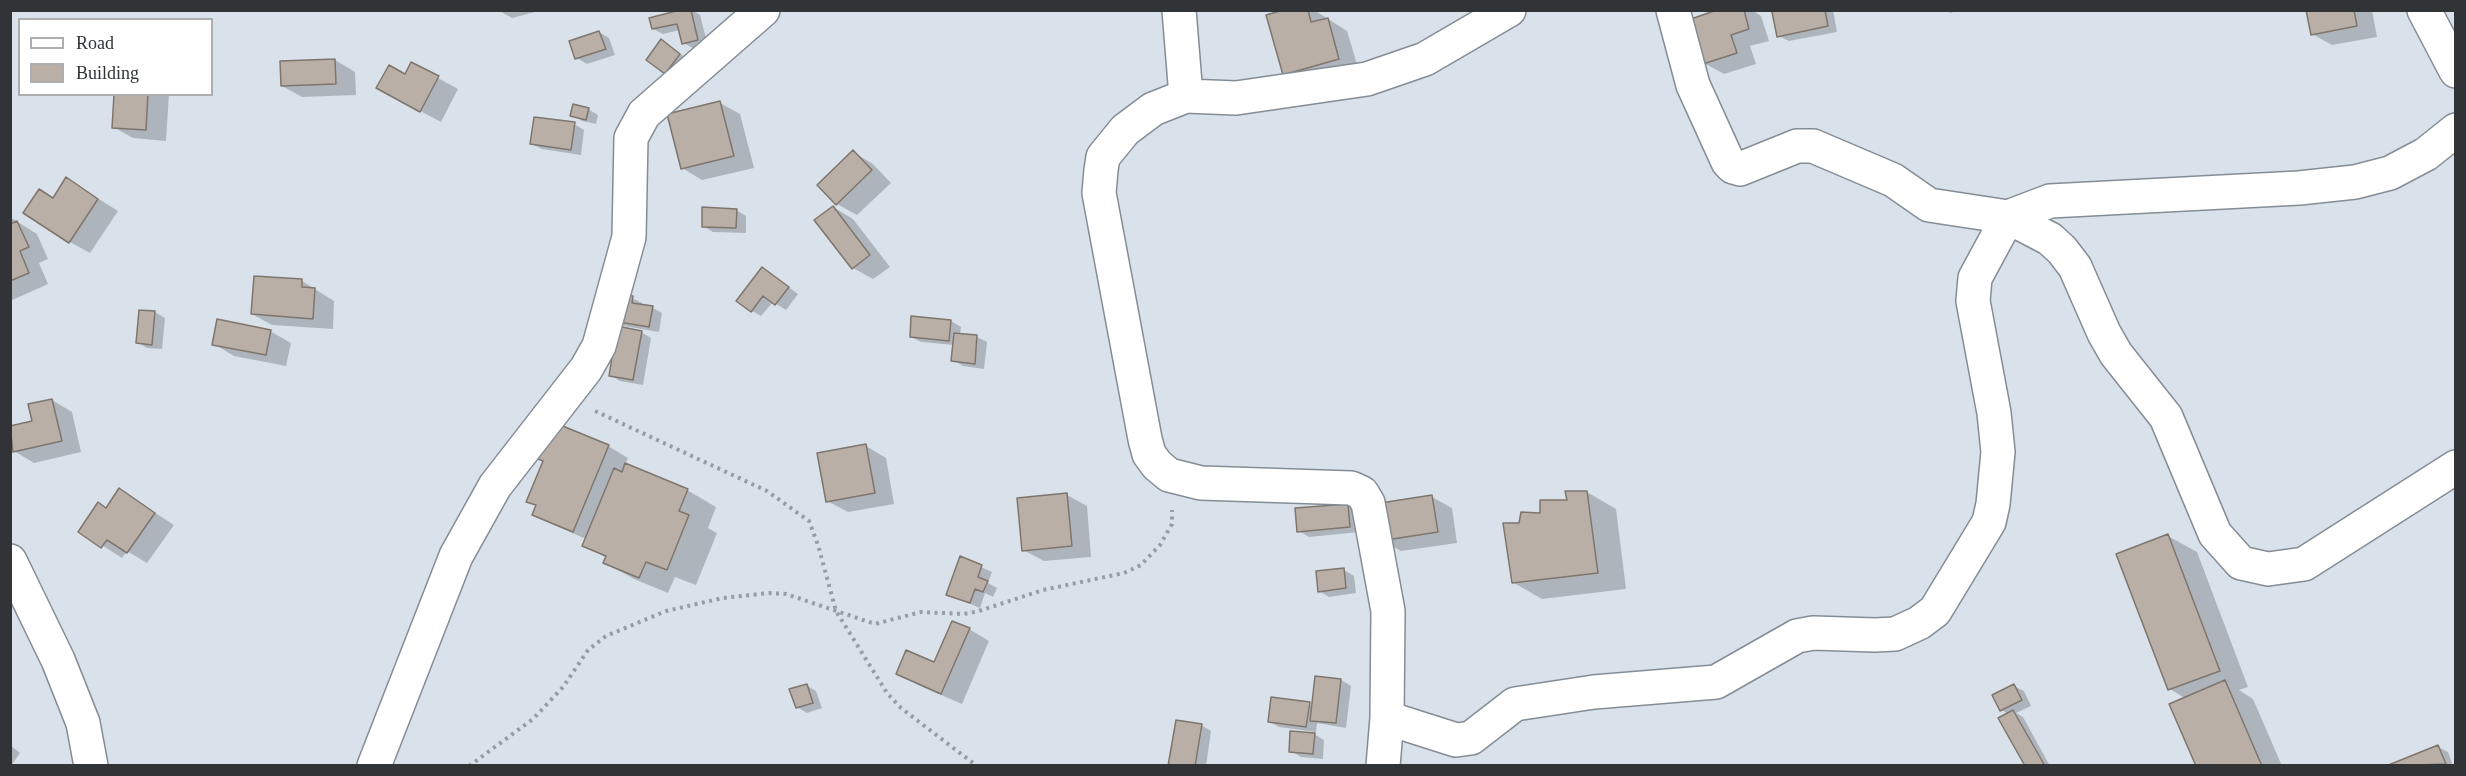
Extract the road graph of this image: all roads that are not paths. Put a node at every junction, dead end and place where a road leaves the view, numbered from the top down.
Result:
1 (762, 10) edge
2 (1179, 10) edge
3 (1509, 10) edge
4 (1673, 10) edge
5 (2424, 10) edge
6 (2456, 71) edge
7 (1186, 96) junction
8 (2456, 130) edge
9 (2008, 217) junction
10 (2456, 467) edge
11 (10, 561) edge
12 (1387, 718) junction
13 (91, 765) edge
14 (374, 765) edge
15 (1383, 765) edge

1 - 14 street
2 - 7 street
3 - 7 street
4 - 9 street
5 - 6 street
7 - 12 street
8 - 9 street
9 - 10 street
9 - 12 street
11 - 13 street
12 - 15 street

